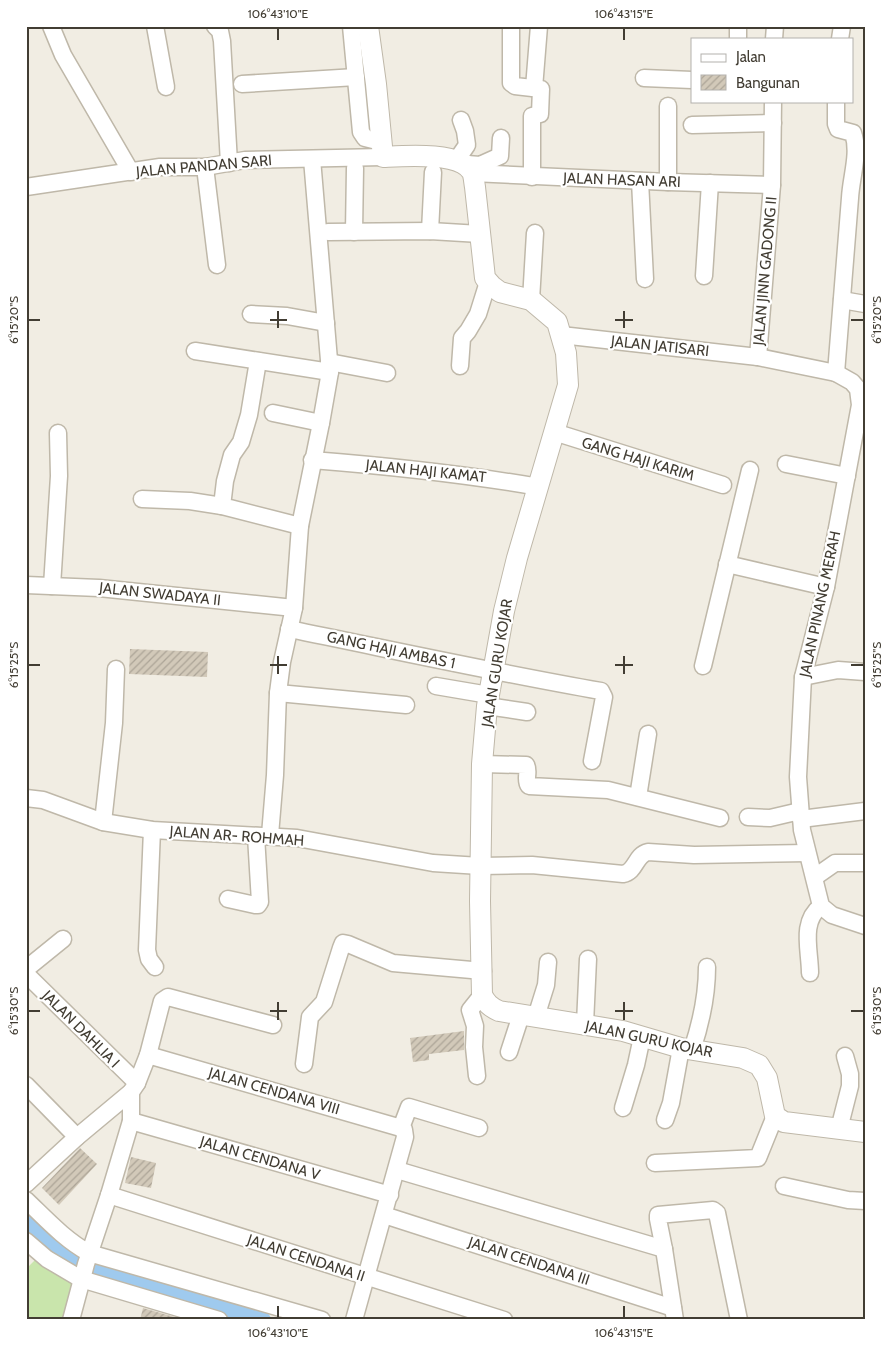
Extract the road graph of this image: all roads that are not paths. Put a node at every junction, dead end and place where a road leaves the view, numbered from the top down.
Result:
1 (51, 26) edge
2 (155, 26) edge
3 (215, 26) edge
4 (351, 26) edge
5 (368, 26) edge
6 (511, 26) edge
7 (539, 26) edge
8 (356, 77) junction
9 (644, 78) dead end
10 (691, 80) edge
11 (242, 84) dead end
12 (166, 87) dead end
13 (544, 89) junction
14 (773, 102) edge
15 (836, 102) edge
16 (668, 106) dead end
17 (461, 120) dead end
18 (773, 122) junction
19 (692, 124) dead end
20 (501, 138) dead end
21 (382, 149) junction
22 (312, 159) junction
23 (229, 163) junction
24 (464, 166) junction
25 (205, 167) junction
26 (355, 168) dead end
27 (130, 172) junction
28 (433, 172) dead end
29 (532, 176) junction
30 (640, 181) junction
31 (668, 182) junction
32 (710, 183) junction
33 (772, 185) junction
34 (26, 187) edge
35 (430, 231) junction
36 (328, 232) dead end
37 (354, 232) junction
38 (536, 233) dead end
39 (480, 234) junction
40 (217, 265) dead end
41 (704, 276) dead end
42 (645, 279) dead end
43 (488, 282) junction
44 (531, 300) junction
45 (842, 300) junction
46 (865, 304) edge
47 (251, 314) dead end
48 (326, 323) junction
49 (561, 335) junction
50 (195, 350) dead end
51 (758, 358) junction
52 (258, 361) junction
53 (460, 366) dead end
54 (329, 367) junction
55 (387, 373) dead end
56 (836, 373) junction
57 (862, 405) edge
58 (273, 413) dead end
59 (321, 423) junction
60 (554, 432) junction
61 (58, 433) dead end
62 (312, 460) junction
63 (786, 464) dead end
64 (750, 470) dead end
65 (846, 476) junction
66 (723, 485) dead end
67 (539, 487) junction
68 (142, 499) dead end
69 (222, 506) junction
70 (300, 526) junction
71 (728, 564) junction
72 (26, 586) edge
73 (52, 586) junction
74 (826, 587) junction
75 (294, 608) junction
76 (289, 629) junction
77 (703, 666) dead end
78 (116, 669) dead end
79 (493, 672) junction
80 (865, 672) edge
81 (803, 677) junction
82 (436, 686) dead end
83 (278, 693) junction
84 (488, 701) junction
85 (406, 705) dead end
86 (527, 712) dead end
87 (648, 734) dead end
88 (592, 761) dead end
89 (482, 764) junction
90 (26, 798) edge
91 (638, 798) junction
92 (865, 811) edge
93 (800, 815) junction
94 (748, 817) dead end
95 (720, 818) dead end
96 (103, 822) junction
97 (152, 830) junction
98 (263, 836) junction
99 (807, 853) junction
100 (865, 863) edge
101 (480, 866) junction
102 (815, 877) junction
103 (228, 899) dead end
104 (821, 906) junction
105 (865, 926) edge
106 (63, 939) dead end
107 (588, 959) dead end
108 (548, 962) dead end
109 (155, 967) dead end
110 (707, 968) dead end
111 (26, 969) edge
112 (483, 971) junction
113 (26, 974) edge
114 (810, 974) dead end
115 (482, 995) junction
116 (528, 1016) junction
117 (585, 1024) junction
118 (272, 1025) dead end
119 (642, 1037) junction
120 (686, 1049) junction
121 (509, 1052) dead end
122 (148, 1055) junction
123 (845, 1056) dead end
124 (304, 1064) dead end
125 (477, 1076) dead end
126 (26, 1085) edge
127 (134, 1088) junction
128 (623, 1108) dead end
129 (775, 1116) junction
130 (665, 1120) dead end
131 (131, 1121) junction
132 (401, 1128) junction
133 (479, 1128) dead end
134 (839, 1129) junction
135 (865, 1132) edge
136 (72, 1133) junction
137 (655, 1163) dead end
138 (397, 1170) junction
139 (26, 1184) edge
140 (784, 1186) dead end
141 (109, 1195) junction
142 (390, 1195) junction
143 (26, 1200) edge
144 (865, 1202) edge
145 (384, 1215) junction
146 (28, 1247) edge
147 (664, 1250) junction
148 (85, 1267) junction
149 (367, 1277) junction
150 (674, 1314) edge
151 (71, 1320) edge
152 (219, 1320) edge
153 (322, 1320) edge
154 (354, 1320) edge
155 (504, 1320) edge
156 (739, 1320) edge

1 - 27 street
2 - 12 street
3 - 23 street
4 - 8 street
5 - 21 street
6 - 13 street
7 - 13 street
8 - 11 street
8 - 21 street
9 - 10 street
13 - 29 street
14 - 18 street, JALAN JINN GADONG II
15 - 45 street
16 - 31 street
17 - 24 street
18 - 19 street
18 - 33 street, JALAN JINN GADONG II
20 - 24 street
21 - 22 street, JALAN PANDAN SARI
21 - 24 street
22 - 23 street, JALAN PANDAN SARI
22 - 48 street
23 - 25 street, JALAN PANDAN SARI
24 - 29 street, JALAN HASAN ARI
24 - 39 street
25 - 27 street, JALAN PANDAN SARI
25 - 40 street
26 - 37 street
27 - 34 street, JALAN PANDAN SARI
28 - 35 street
29 - 30 street, JALAN HASAN ARI
30 - 31 street, JALAN HASAN ARI
30 - 42 street
31 - 32 street, JALAN HASAN ARI
32 - 33 street, JALAN HASAN ARI
32 - 41 street
33 - 51 street, JALAN JINN GADONG II
35 - 37 street
35 - 39 street
36 - 37 street
38 - 44 street
39 - 43 street
43 - 44 street, JALAN GURU KOJAR
43 - 53 street
44 - 49 street, JALAN GURU KOJAR
45 - 46 street
45 - 56 street
47 - 48 street
48 - 54 street
49 - 51 street, JALAN JATISARI
49 - 60 street, JALAN GURU KOJAR
50 - 52 street
51 - 56 street, JALAN PINANG MERAH
52 - 54 street
52 - 69 street
54 - 55 street
54 - 59 street
56 - 57 street, JALAN PINANG MERAH
57 - 65 street, JALAN PINANG MERAH
58 - 59 street
59 - 62 street
60 - 66 street, GANG HAJI KARIM
60 - 67 street, JALAN GURU KOJAR
61 - 73 street
62 - 67 street, JALAN HAJI KAMAT
62 - 70 street
63 - 65 street
64 - 71 street
65 - 74 street, JALAN PINANG MERAH
67 - 79 street, JALAN GURU KOJAR
68 - 69 street
69 - 70 street
70 - 75 street
71 - 74 street
71 - 77 street
72 - 73 street, JALAN SWADAYA II
73 - 75 street, JALAN SWADAYA II
74 - 81 street, JALAN PINANG MERAH
75 - 76 street
76 - 79 street, GANG HAJI AMBAS 1
76 - 83 street
78 - 96 street
79 - 84 street, JALAN GURU KOJAR
79 - 88 street, GANG HAJI AMBAS 1
80 - 81 street
81 - 93 street, JALAN PINANG MERAH
82 - 84 street
83 - 85 street
83 - 98 street
84 - 86 street
84 - 89 street, JALAN GURU KOJAR
87 - 91 street
89 - 91 street
89 - 101 street, JALAN GURU KOJAR
90 - 96 street, JALAN AR- ROHMAH
91 - 95 street
92 - 93 street
93 - 94 street
93 - 99 street, JALAN PINANG MERAH
96 - 97 street, JALAN AR- ROHMAH
97 - 98 street, JALAN AR- ROHMAH
97 - 109 street
98 - 101 street, JALAN AR- ROHMAH
98 - 103 street
99 - 101 street, JALAN AR- ROHMAH
99 - 102 street, JALAN PINANG MERAH
100 - 102 street
101 - 112 street, JALAN GURU KOJAR
102 - 104 street, JALAN PINANG MERAH
104 - 105 street
104 - 114 street
106 - 111 street
107 - 117 street
108 - 116 street
110 - 120 street
112 - 115 street, JALAN GURU KOJAR
112 - 124 street
113 - 127 street, JALAN DAHLIA I
115 - 116 street, JALAN GURU KOJAR
115 - 125 street
116 - 117 street, JALAN GURU KOJAR
116 - 121 street
117 - 119 street, JALAN GURU KOJAR
118 - 122 street
119 - 120 street, JALAN GURU KOJAR
119 - 128 street
120 - 129 street, JALAN GURU KOJAR
120 - 130 street
122 - 127 street
122 - 132 street, JALAN CENDANA VIII
123 - 134 street
126 - 136 street
127 - 131 street
127 - 136 street
129 - 134 street
129 - 137 street
131 - 141 street
131 - 142 street, JALAN CENDANA V
132 - 133 street
132 - 138 street
134 - 135 street
136 - 139 street
138 - 142 street
138 - 147 street
140 - 144 street
141 - 148 street
141 - 149 street, JALAN CENDANA II
142 - 145 street
143 - 148 street
145 - 149 street
145 - 150 street, JALAN CENDANA III
146 - 148 street
147 - 150 street
147 - 156 street
148 - 151 street
148 - 152 street
148 - 153 street
149 - 154 street
149 - 155 street, JALAN CENDANA II

